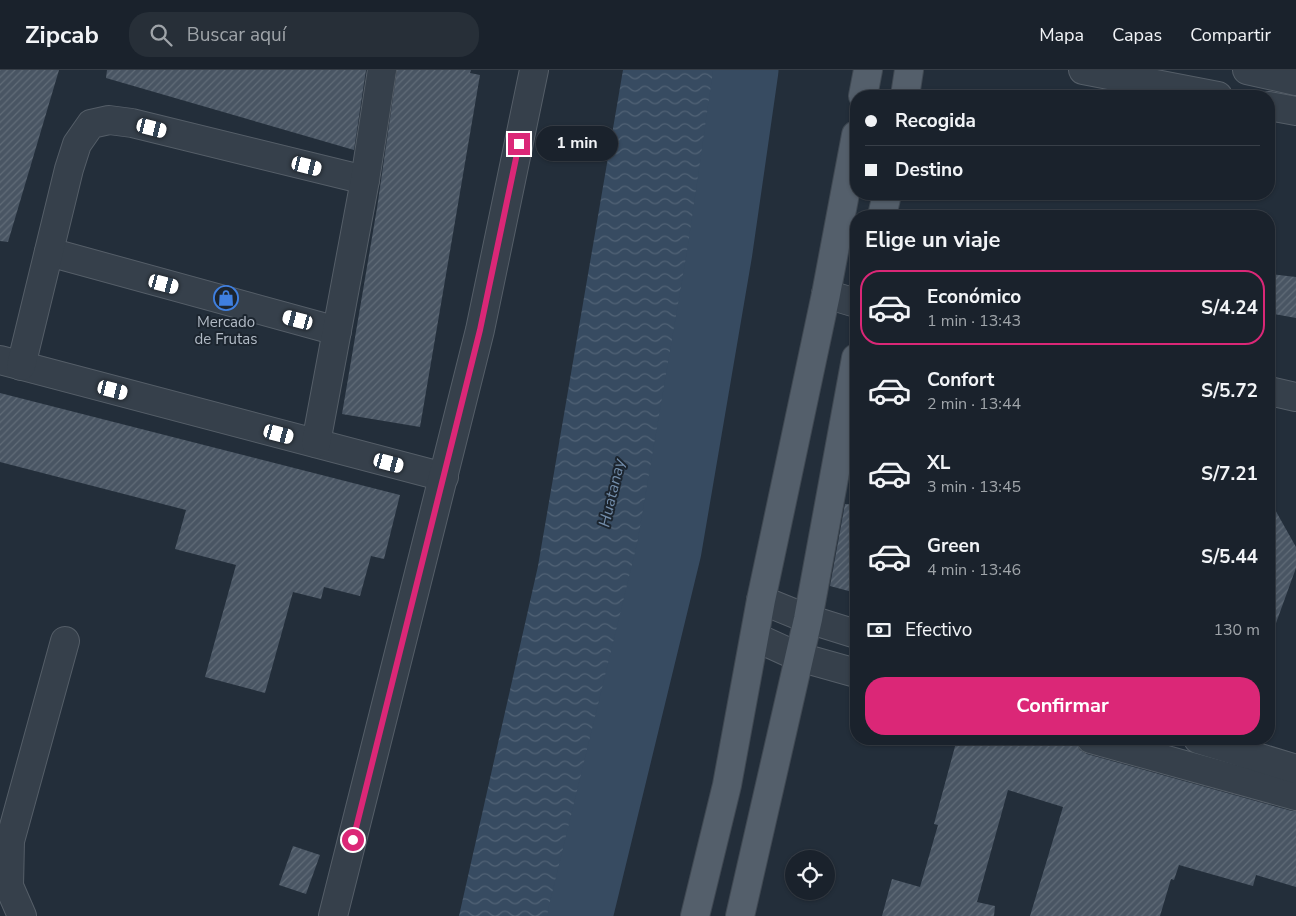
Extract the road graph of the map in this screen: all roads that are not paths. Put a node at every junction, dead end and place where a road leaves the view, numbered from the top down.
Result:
1 (382, 70) edge
2 (534, 70) edge
3 (868, 70) edge
4 (910, 70) edge
5 (1082, 70) edge
6 (1247, 70) edge
7 (1296, 80) edge
8 (864, 90) edge
9 (906, 90) edge
10 (1187, 90) edge
11 (1275, 107) edge
12 (1296, 111) edge
13 (850, 167) edge
14 (365, 180) junction
15 (49, 252) junction
16 (826, 294) junction
17 (850, 301) edge
18 (337, 330) junction
19 (11, 363) edge
20 (850, 391) edge
21 (1275, 392) edge
22 (1296, 397) edge
23 (316, 443) junction
24 (444, 477) junction
25 (761, 600) junction
26 (808, 619) junction
27 (850, 632) edge
28 (755, 637) junction
29 (65, 641) dead end
30 (800, 657) junction
31 (850, 671) edge
32 (1113, 745) edge
33 (1218, 745) edge
34 (1296, 769) edge
35 (1296, 796) edge
36 (22, 916) edge
37 (334, 916) edge
38 (695, 916) edge
39 (740, 916) edge

1 - 14 street
2 - 24 street
3 - 8 main road
4 - 9 main road
5 - 10 street
6 - 7 street
11 - 12 street
13 - 16 main road
14 - 15 street
14 - 18 street
15 - 18 street
15 - 19 street
16 - 17 street
16 - 25 main road
18 - 23 street
19 - 23 street
20 - 26 main road
21 - 22 street
23 - 24 street
24 - 37 street
25 - 26 street
25 - 28 main road
26 - 27 street
26 - 30 main road
28 - 30 street
28 - 38 main road
29 - 36 street
30 - 31 street
30 - 39 main road
32 - 35 street
33 - 34 street

